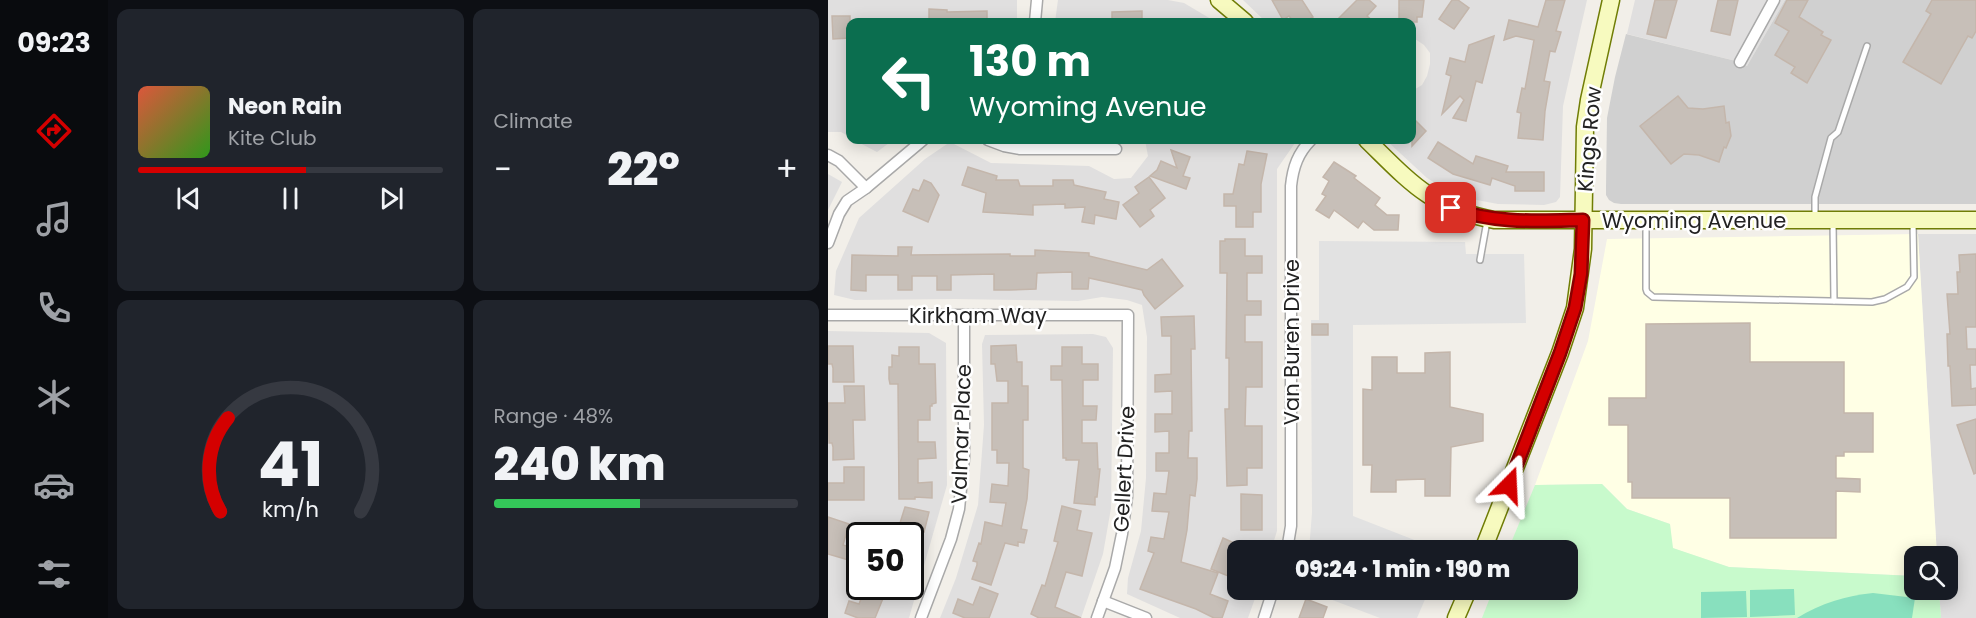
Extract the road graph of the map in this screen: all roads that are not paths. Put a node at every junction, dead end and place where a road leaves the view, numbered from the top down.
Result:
1 (1037, 0) edge
2 (1219, 0) edge
3 (1611, 0) edge
4 (1774, 0) edge
5 (1035, 18) edge
6 (1240, 18) edge
7 (1867, 46) dead end
8 (1740, 62) dead end
9 (918, 144) edge
10 (999, 144) edge
11 (1307, 144) edge
12 (1370, 144) edge
13 (1116, 148) dead end
14 (828, 154) edge
15 (866, 188) junction
16 (1487, 218) junction
17 (1583, 220) junction
18 (1647, 220) junction
19 (1815, 220) junction
20 (1833, 220) junction
21 (1913, 220) junction
22 (1976, 220) edge
23 (828, 243) edge
24 (1480, 260) dead end
25 (1834, 301) junction
26 (828, 315) edge
27 (964, 315) junction
28 (1128, 315) joint
29 (1289, 540) edge
30 (1487, 540) edge
31 (1270, 600) edge
32 (1464, 600) edge
33 (1103, 601) junction
34 (921, 618) edge
35 (1097, 618) edge
36 (1146, 618) edge
37 (1264, 618) edge
38 (1456, 618) edge

1 - 5 street
2 - 6 street
3 - 17 street, Kings Row
4 - 8 street
7 - 19 lane
9 - 15 street
10 - 13 street
11 - 29 street, Van Buren Drive
12 - 16 street, Wyoming Avenue
14 - 15 street
15 - 23 street
16 - 17 street, Wyoming Avenue
16 - 24 lane
17 - 18 street, Wyoming Avenue
17 - 30 street, Kings Row
18 - 19 street, Wyoming Avenue
18 - 25 lane
19 - 20 street, Wyoming Avenue
20 - 21 street, Wyoming Avenue
20 - 25 lane
21 - 22 street, Wyoming Avenue
21 - 25 lane
26 - 27 street, Kirkham Way
27 - 28 street, Kirkham Way
27 - 34 street, Valmar Place
28 - 33 street, Gellert Drive
31 - 37 street
32 - 38 street
33 - 35 street, Gellert Drive
33 - 36 street

